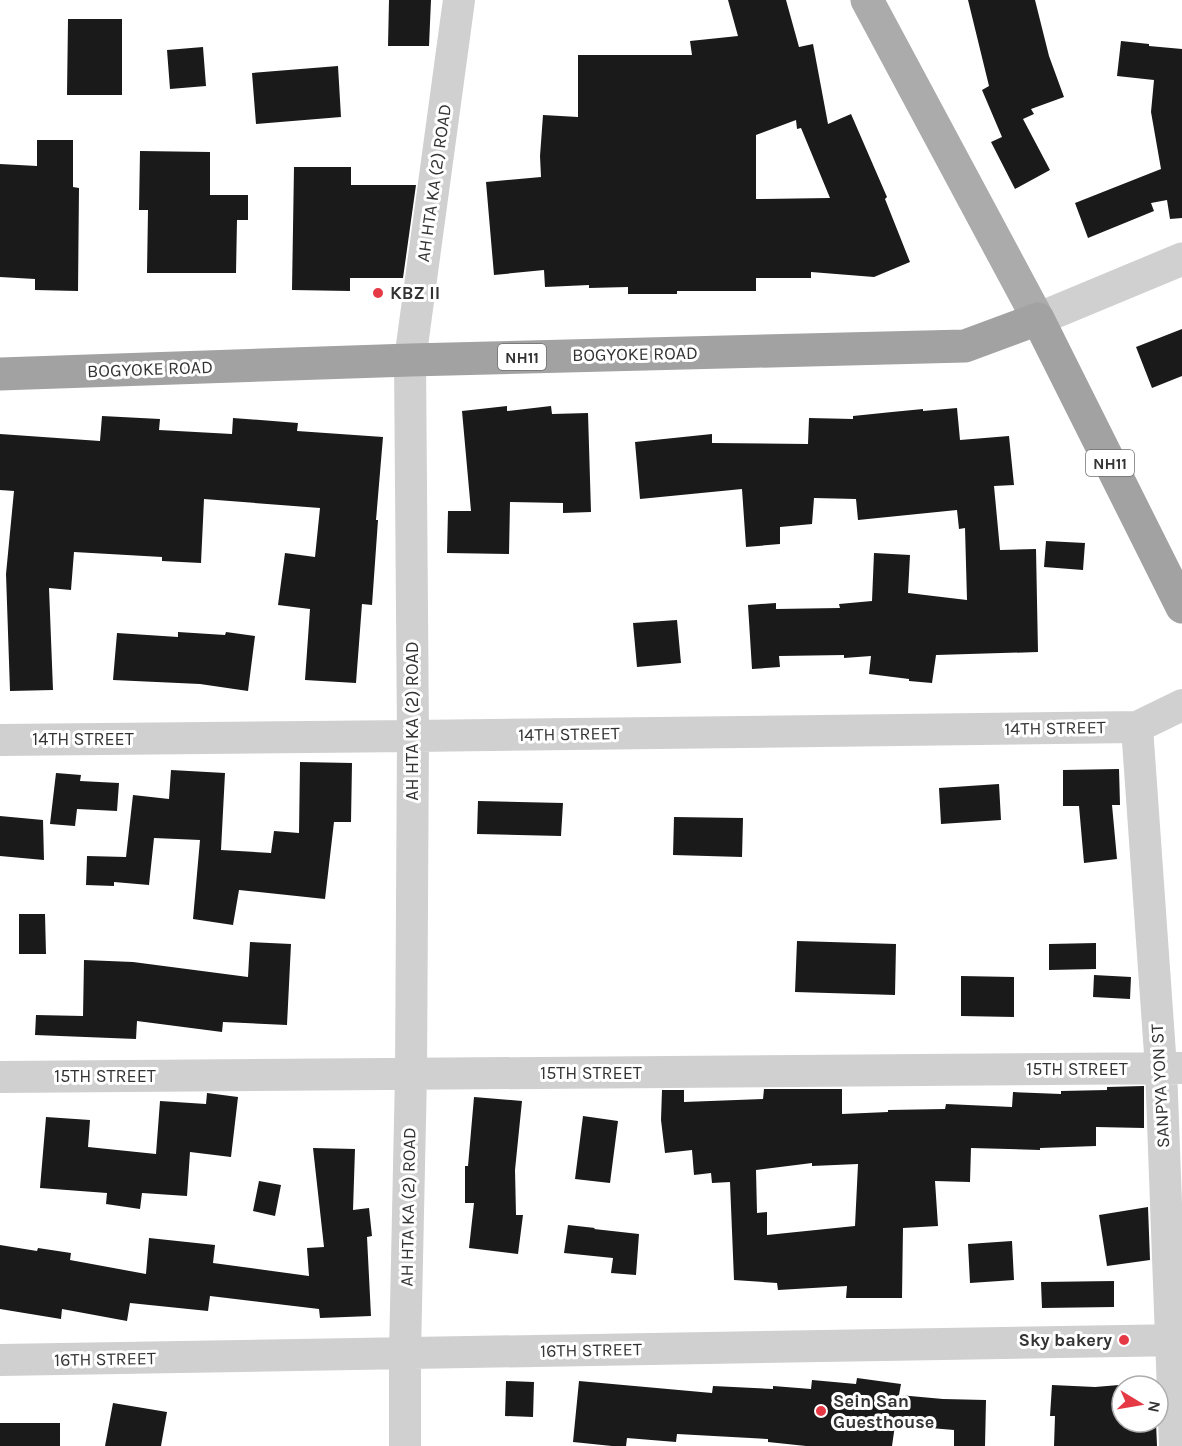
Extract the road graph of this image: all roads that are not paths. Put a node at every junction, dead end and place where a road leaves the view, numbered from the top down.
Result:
1 (459, 0) edge
2 (867, 0) edge
3 (1182, 259) edge
4 (1038, 319) junction
5 (410, 360) junction
6 (0, 374) edge
7 (1182, 607) edge
8 (1182, 705) edge
9 (1137, 727) junction
10 (413, 736) junction
11 (0, 740) edge
12 (1171, 1068) edge
13 (411, 1074) junction
14 (0, 1077) edge
15 (1176, 1340) edge
16 (405, 1353) junction
17 (0, 1360) edge
18 (405, 1446) edge
19 (1175, 1446) edge

1 - 5 street, AH HTA KA (2) ROAD
2 - 4 main road
3 - 4 street, BOGYOKE ROAD
4 - 5 highway, BOGYOKE ROAD / NH11
4 - 7 highway, NH11
5 - 6 highway, BOGYOKE ROAD / NH11
5 - 10 street, AH HTA KA (2) ROAD
8 - 9 street
9 - 10 street, 14TH STREET
9 - 12 street, SANPYA YON ST
10 - 11 street, 14TH STREET
10 - 13 street, AH HTA KA (2) ROAD
12 - 13 street, 15TH STREET
12 - 15 street, SANPYA YON ST
13 - 14 street, 15TH STREET
13 - 16 street, AH HTA KA (2) ROAD
15 - 16 street, 16TH STREET
15 - 19 street, SANPYA YON ST
16 - 17 street, 16TH STREET
16 - 18 street, AH HTA KA (2) ROAD

